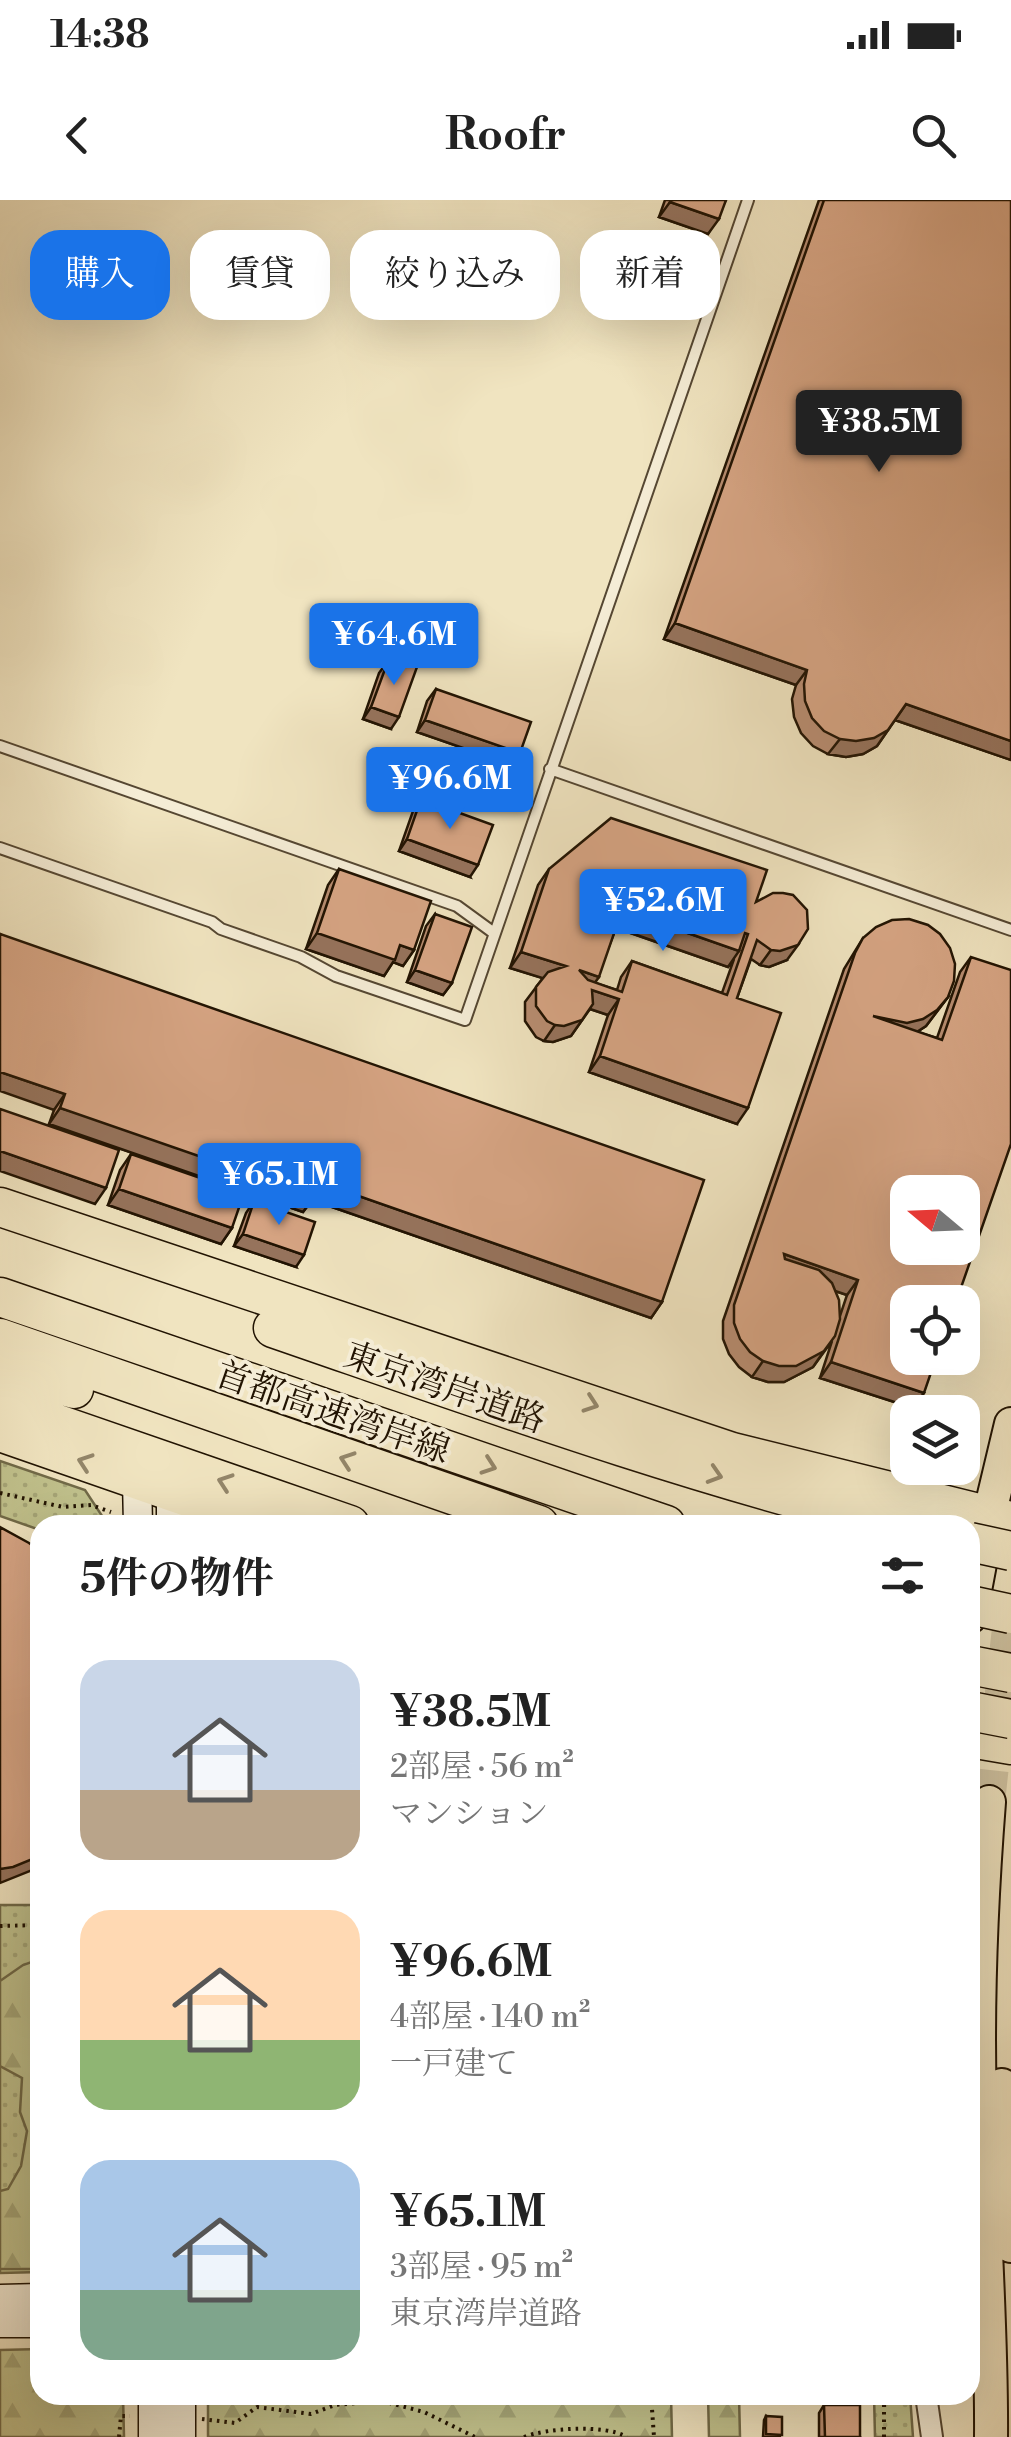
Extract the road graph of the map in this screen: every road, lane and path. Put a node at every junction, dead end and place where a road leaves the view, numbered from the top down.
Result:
1 (748, 200) edge
2 (0, 746) edge
3 (550, 769) junction
4 (0, 848) edge
5 (1011, 930) edge
6 (494, 933) junction
7 (0, 1208) edge
8 (0, 1233) edge
9 (1, 1284) edge
10 (0, 1338) edge
11 (0, 1368) edge
12 (0, 1404) edge
13 (1011, 1424) edge
14 (0, 1432) edge
15 (280, 1437) junction
16 (0, 1493) edge
17 (160, 1499) edge
18 (112, 1512) dead end
19 (226, 1515) edge
20 (321, 1515) edge
21 (509, 1515) edge
22 (636, 1515) edge
23 (857, 1515) edge
24 (952, 1515) edge
25 (990, 1526) edge
26 (1011, 1551) edge
27 (980, 1572) edge
28 (980, 1586) edge
29 (1011, 1591) edge
30 (980, 1608) edge
31 (1011, 1614) edge
32 (980, 1647) edge
33 (1011, 1652) edge
34 (980, 1667) edge
35 (1011, 1674) edge
36 (980, 1713) edge
37 (1011, 1719) edge
38 (980, 1740) edge
39 (1011, 1745) edge
40 (1000, 1804) edge
41 (30, 1924) edge
42 (0, 1926) edge
43 (980, 1982) edge
44 (980, 2055) edge
45 (1011, 2246) edge
46 (30, 2298) edge
47 (0, 2299) edge
48 (0, 2323) edge
49 (30, 2323) edge
50 (980, 2390) edge
51 (152, 2405) edge
52 (335, 2405) edge
53 (397, 2405) edge
54 (652, 2405) edge
55 (884, 2405) edge
56 (927, 2405) edge
57 (131, 2416) dead end
58 (191, 2428) edge
59 (119, 2437) edge
60 (152, 2437) edge
61 (475, 2437) edge
62 (524, 2437) edge
63 (627, 2437) edge
64 (654, 2437) edge
65 (884, 2437) edge
66 (932, 2437) edge
67 (988, 2437) edge

1 - 3 lane
2 - 6 lane
3 - 5 lane
3 - 6 lane
4 - 6 lane
7 -> 24 highway
8 -> 23 highway, 東京湾岸道路
9 -> 22 highway, 首都高速湾岸線
10 - 15 highway, 首都高速湾岸線
11 - 15 highway
20 -> 12 highway
13 - 25 main road
17 -> 14 highway
21 -> 15 highway, 首都高速湾岸線
16 - 18 path
17 - 19 highway
25 - 26 highway, bridge
25 - 27 main road
28 - 29 highway
30 - 31 highway, bridge
32 - 33 highway
34 - 35 highway, bridge
36 - 37 highway, bridge
38 - 39 highway
40 - 43 main road
40 - 45 main road
41 - 42 path
44 - 67 main road
46 - 47 street
48 - 49 street
50 - 67 main road
51 - 60 street
52 - 58 path
53 - 61 path
54 - 64 path
55 - 65 path
56 - 66 street
57 - 59 path
62 - 63 path

